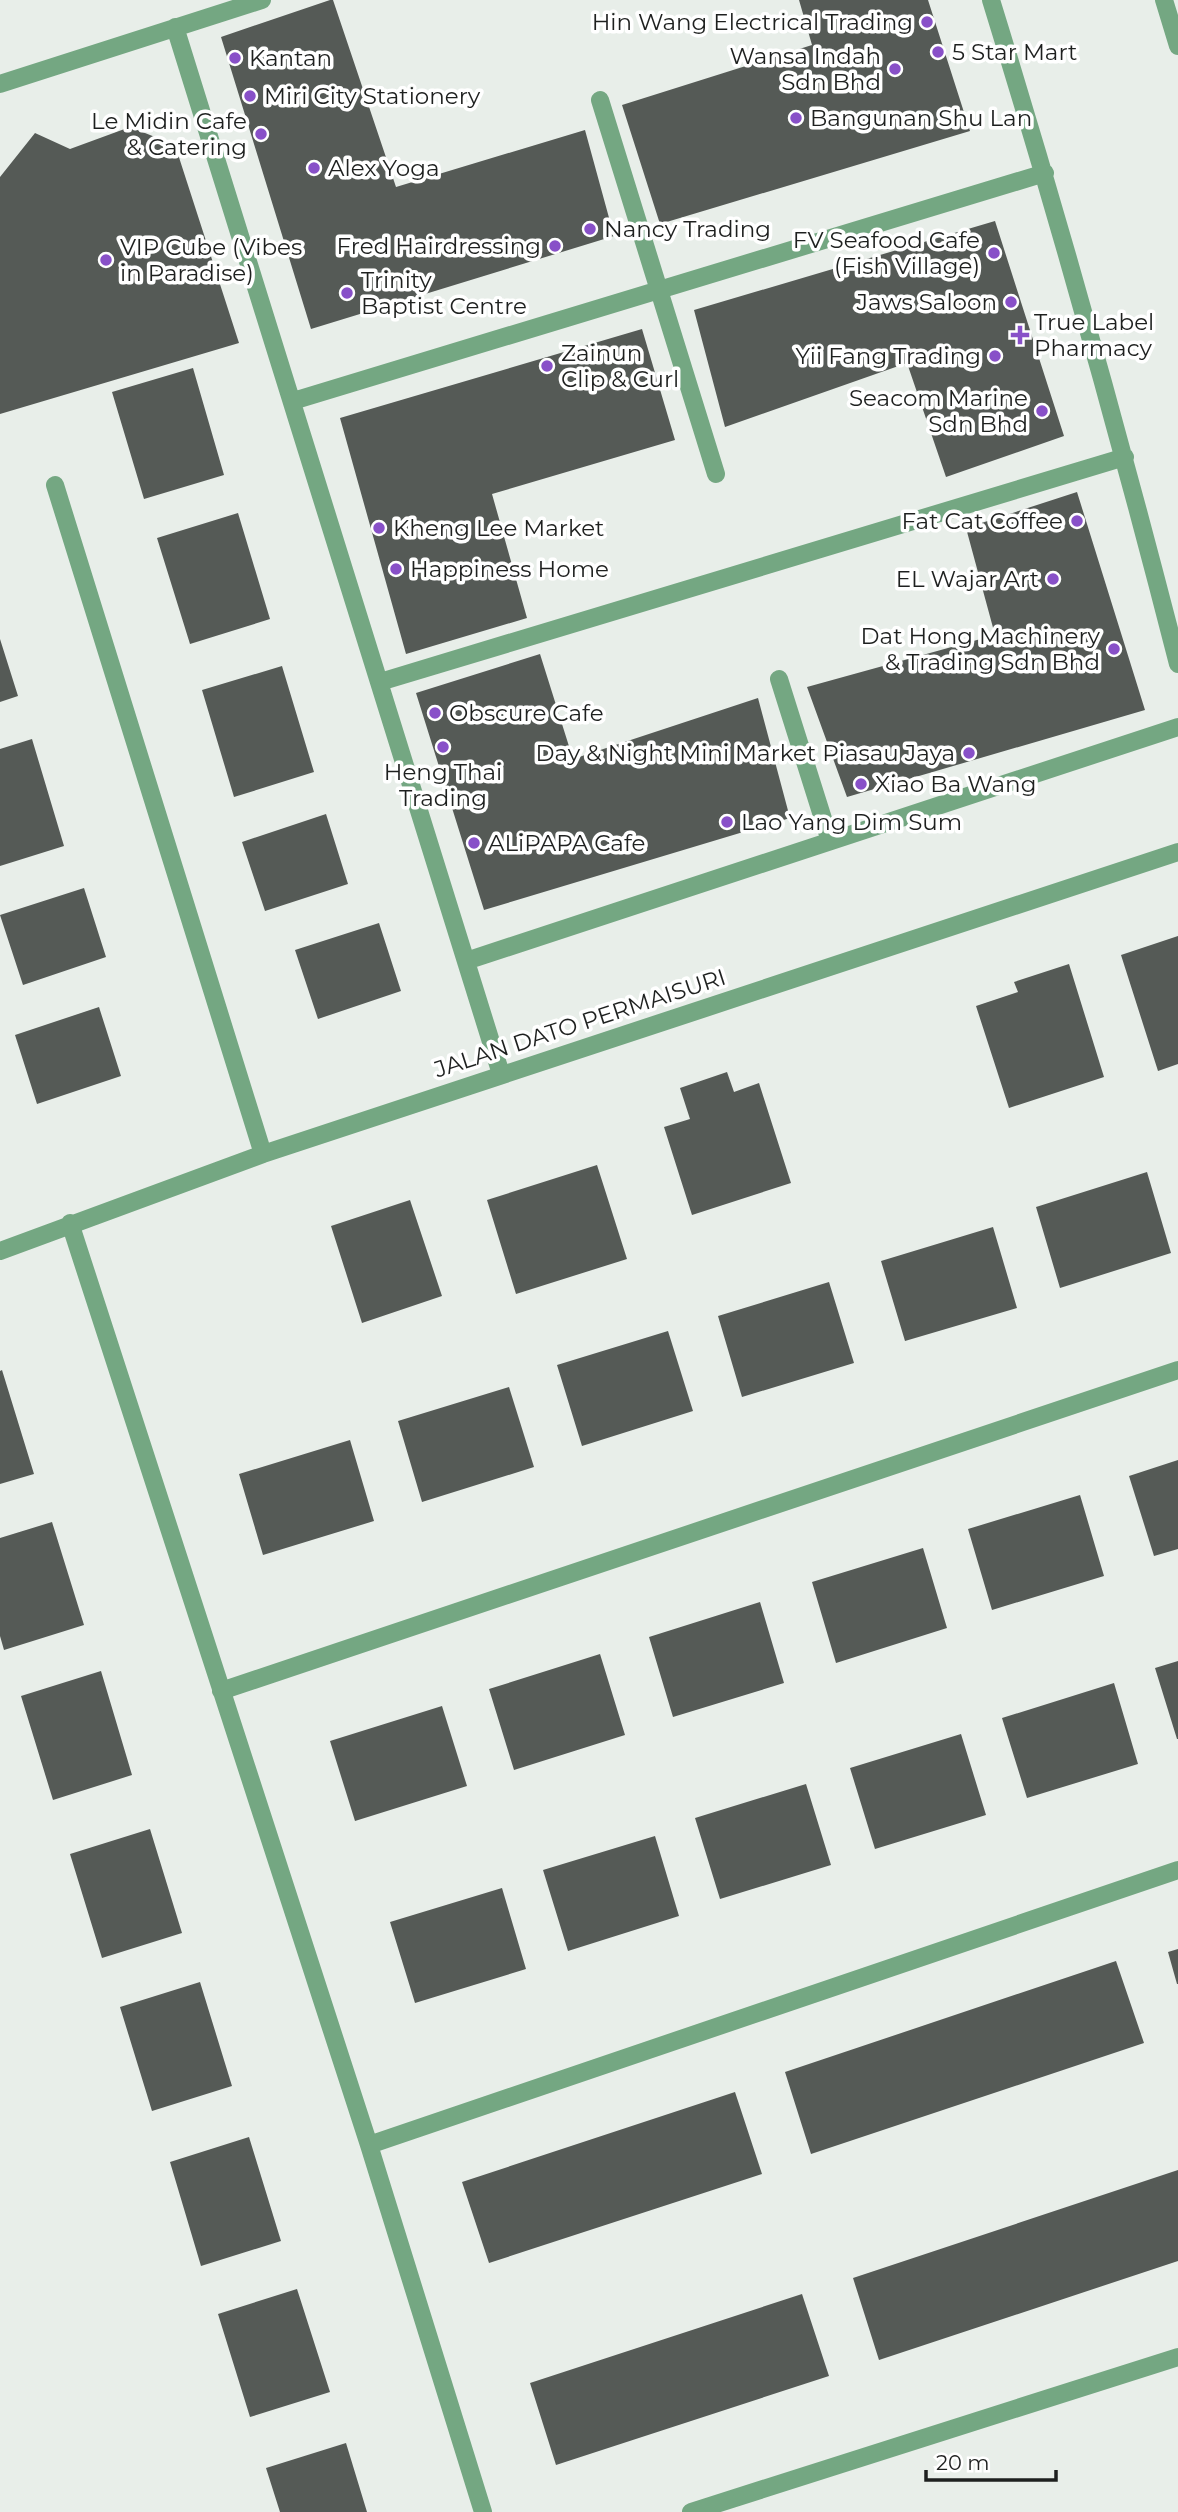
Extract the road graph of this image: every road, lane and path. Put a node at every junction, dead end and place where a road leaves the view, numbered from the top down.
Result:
1 (261, 0) edge
2 (991, 0) edge
3 (1164, 0) edge
4 (174, 27) junction
5 (1178, 46) edge
6 (0, 84) edge
7 (600, 100) dead end
8 (1045, 173) junction
9 (661, 290) junction
10 (293, 401) junction
11 (1125, 457) junction
12 (716, 474) dead end
13 (55, 485) dead end
14 (1178, 664) edge
15 (779, 679) dead end
16 (380, 682) junction
17 (1178, 727) edge
18 (830, 841) junction
19 (1178, 852) edge
20 (466, 961) junction
21 (501, 1074) junction
22 (263, 1154) junction
23 (70, 1223) junction
24 (0, 1251) edge
25 (1178, 1370) edge
26 (220, 1691) junction
27 (1178, 1870) edge
28 (369, 2145) junction
29 (1178, 2357) edge
30 (483, 2512) edge
31 (691, 2512) edge

1 - 4 street
2 - 8 street
3 - 5 street
4 - 6 street
4 - 10 street
7 - 9 street
8 - 9 street
8 - 11 street
9 - 10 street
9 - 12 street
10 - 16 street
11 - 14 street
11 - 16 street
13 - 22 street
15 - 18 street
16 - 20 street
17 - 18 street
18 - 20 street
19 - 21 street, JALAN DATO PERMAISURI
20 - 21 street
21 - 22 street, JALAN DATO PERMAISURI
22 - 23 street, JALAN DATO PERMAISURI
23 - 24 street, JALAN DATO PERMAISURI
23 - 26 street
25 - 26 street
26 - 28 street
27 - 28 street
28 - 30 street
29 - 31 street

